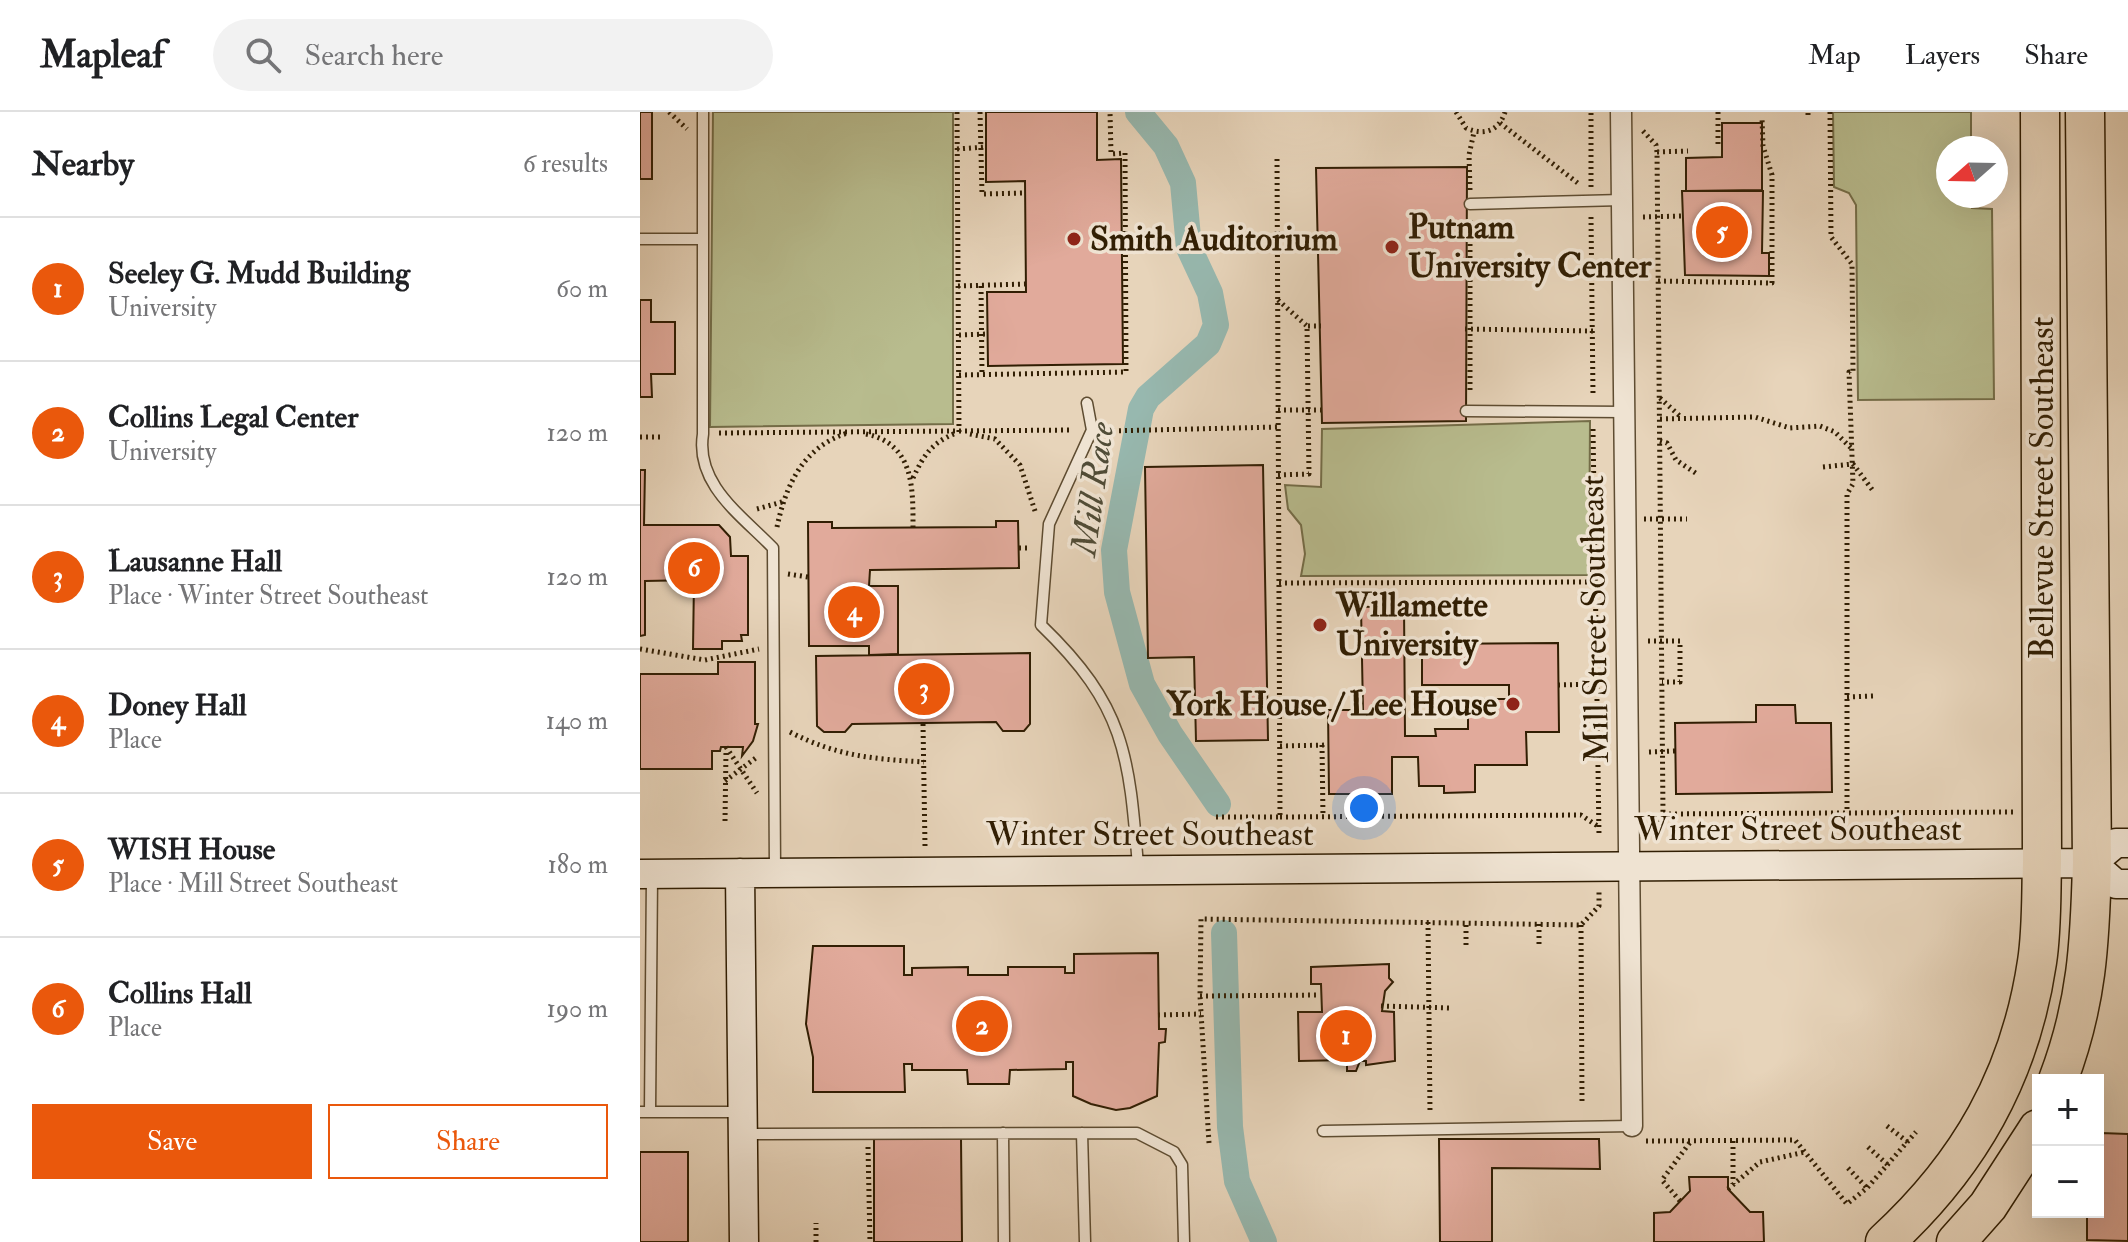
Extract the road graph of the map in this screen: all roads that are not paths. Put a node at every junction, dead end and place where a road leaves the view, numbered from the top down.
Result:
1 (703, 112) edge
2 (1621, 112) edge
3 (2040, 112) edge
4 (2085, 112) edge
5 (1470, 204) road end
6 (1622, 209) junction
7 (640, 239) edge
8 (703, 239) junction
9 (1087, 403) dead end
10 (1468, 411) road end
11 (1625, 412) junction
12 (2128, 843) edge
13 (2042, 863) junction
14 (2092, 863) junction
15 (1629, 866) junction
16 (1138, 870) junction
17 (740, 873) junction
18 (775, 873) junction
19 (646, 874) edge
20 (2128, 884) edge
21 (2060, 1074) edge
22 (645, 1112) edge
23 (742, 1123) junction
24 (1632, 1126) joint
25 (1323, 1131) dead end
26 (1003, 1133) junction
27 (1082, 1133) junction
28 (2032, 1138) edge
29 (744, 1242) edge
30 (1004, 1242) edge
31 (1085, 1242) edge
32 (1184, 1242) edge
33 (1885, 1242) edge
34 (1956, 1242) edge

1 - 8 lane
2 - 6 street, Mill Street Southeast
3 - 13 highway, Bellevue Street Southeast
4 - 14 highway, Bellevue Street Southeast
5 - 6 lane
6 - 11 street, Mill Street Southeast
7 - 8 lane
8 - 18 lane
9 - 16 lane
10 - 11 lane
11 - 15 street, Mill Street Southeast
12 - 14 street
13 - 14 street, Winter Street Southeast
13 - 15 street, Winter Street Southeast
13 - 33 highway, Bellevue Street Southeast
14 - 20 street
14 - 21 highway, Bellevue Street Southeast
15 - 16 street, Winter Street Southeast
15 - 24 street, Mill Street Southeast
16 - 18 street, Winter Street Southeast
17 - 18 street, Winter Street Southeast
17 - 19 street, Winter Street Southeast
17 - 23 street
19 - 22 lane
22 - 23 lane
23 - 26 lane
23 - 29 street
24 - 25 lane
26 - 27 lane
26 - 30 lane
27 - 31 lane
27 - 32 lane
28 - 34 highway

